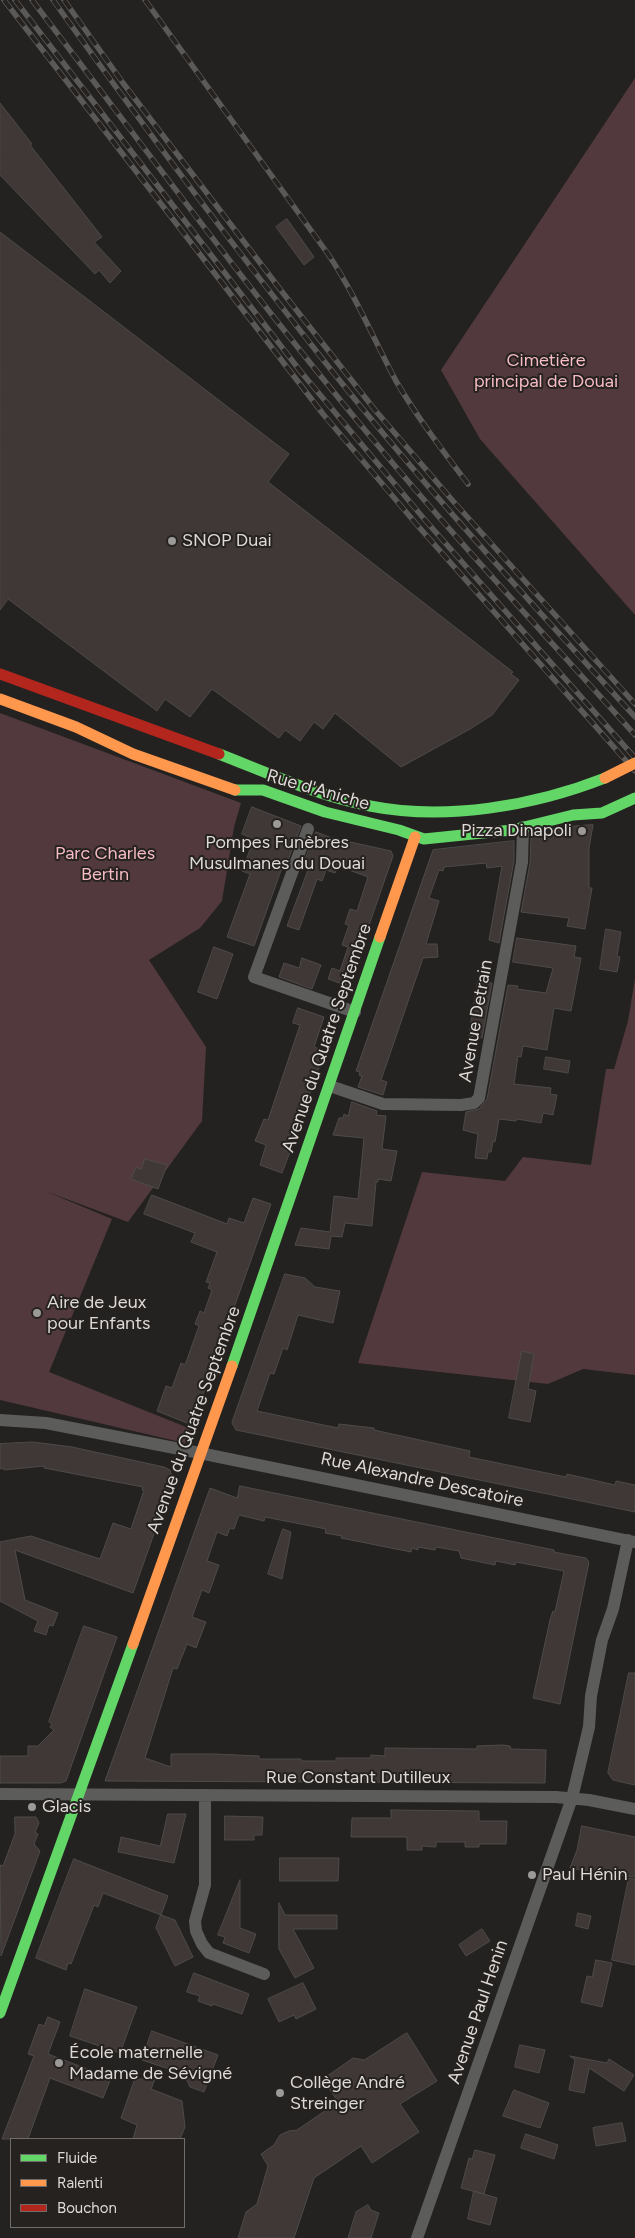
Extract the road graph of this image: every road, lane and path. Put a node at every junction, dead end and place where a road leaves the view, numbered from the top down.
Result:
1 (0, 674) edge
2 (0, 699) edge
3 (635, 764) edge
4 (635, 798) edge
5 (523, 827) junction
6 (308, 829) dead end
7 (415, 837) junction
8 (355, 1012) junction
9 (330, 1086) junction
10 (0, 1420) edge
11 (201, 1454) junction
12 (631, 1541) edge
13 (0, 1794) edge
14 (79, 1794) junction
15 (205, 1795) junction
16 (572, 1798) junction
17 (635, 1810) edge
18 (264, 1974) dead end
19 (0, 2013) edge
20 (417, 2238) edge

1 - 3 main road, Rue d'Aniche, bridge
2 - 7 main road, Rue d'Aniche
4 - 5 main road, Rue d'Aniche
5 - 7 main road, Rue d'Aniche
5 - 9 street, Avenue Detrain
6 - 8 street
7 - 8 main road, Avenue du Quatre Septembre
8 - 9 main road, Avenue du Quatre Septembre
9 - 11 main road, Avenue du Quatre Septembre
10 - 11 street, Rue Alexandre Descatoire
11 - 12 street, Rue Alexandre Descatoire
11 - 14 main road, Avenue du Quatre Septembre
12 - 16 street, Avenue Paul Henin
13 - 14 street, Rue Constant Dutilleux
14 - 15 street, Rue Constant Dutilleux
14 - 19 main road, Avenue du Quatre Septembre
15 - 16 street, Rue Constant Dutilleux
15 - 18 street
16 - 17 street, Rue Constant Dutilleux
16 - 20 street, Avenue Paul Henin

